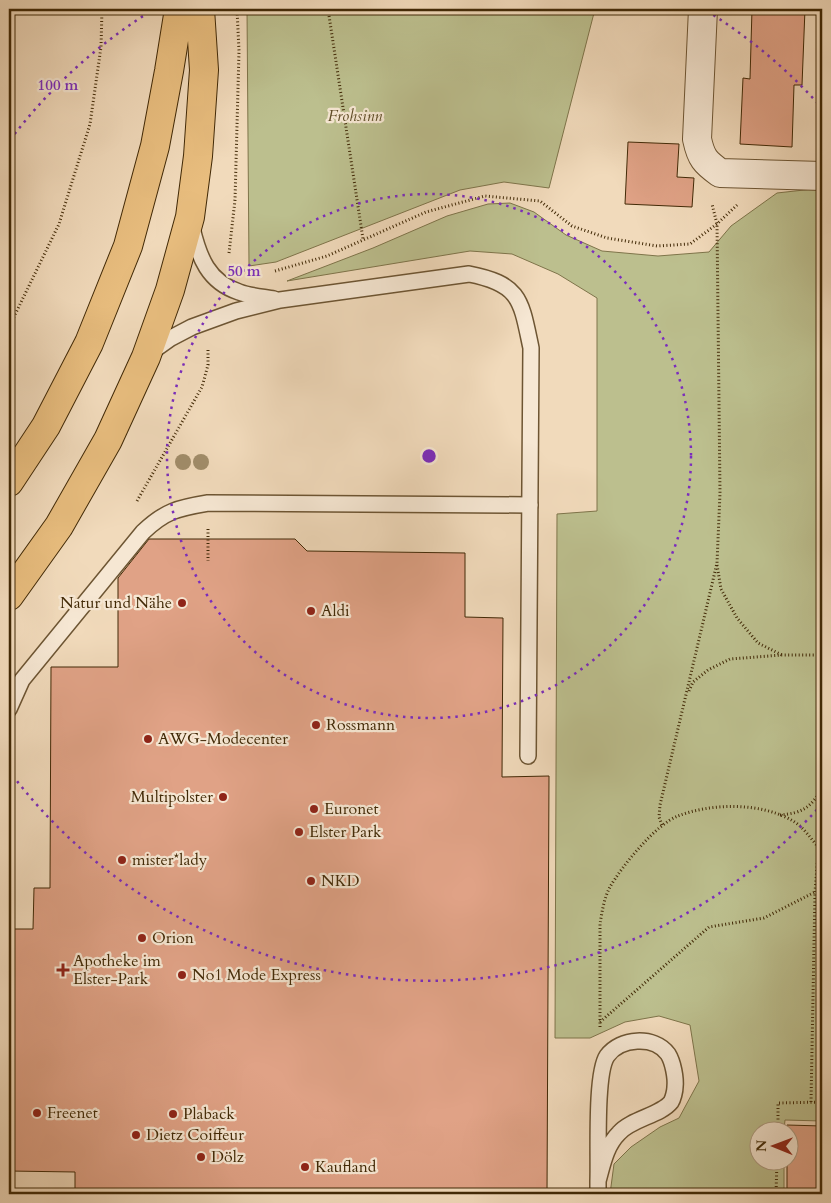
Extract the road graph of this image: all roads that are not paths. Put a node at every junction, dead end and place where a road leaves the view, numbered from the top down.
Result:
1 (178, 9) edge
2 (200, 9) edge
3 (704, 9) edge
4 (822, 176) edge
5 (190, 217) junction
6 (280, 300) junction
7 (146, 357) junction
8 (9, 482) edge
9 (530, 505) junction
10 (9, 596) edge
11 (9, 709) edge
12 (528, 756) dead end
13 (598, 1188) edge

1 - 8 main road
2 - 5 main road
3 - 4 street
5 - 6 lane
5 - 7 main road
6 - 7 lane
6 - 9 lane
7 - 10 main road
9 - 11 lane
9 - 12 lane
13 - 13 lane

